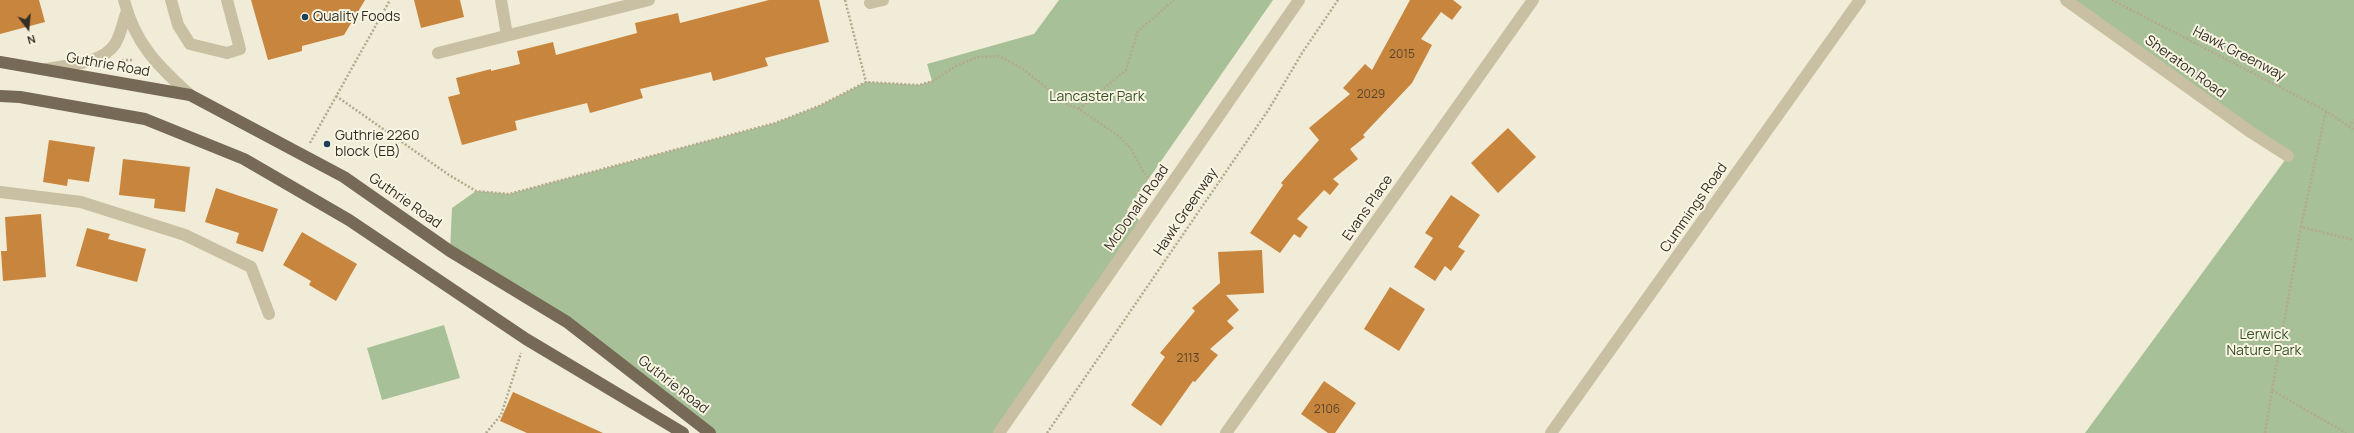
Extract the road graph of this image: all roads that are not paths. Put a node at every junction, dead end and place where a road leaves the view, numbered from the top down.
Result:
1 (171, 0) edge
2 (227, 0) edge
3 (501, 0) edge
4 (650, 0) edge
5 (883, 0) edge
6 (1299, 0) edge
7 (1533, 0) edge
8 (1860, 0) edge
9 (2066, 0) edge
10 (870, 3) dead end
11 (125, 6) edge
12 (507, 35) junction
13 (438, 52) dead end
14 (0, 62) edge
15 (46, 69) junction
16 (0, 96) edge
17 (190, 96) junction
18 (2288, 156) dead end
19 (0, 192) edge
20 (269, 314) dead end
21 (683, 433) edge
22 (710, 433) edge
23 (999, 433) edge
24 (1226, 433) edge
25 (1551, 433) edge

1 - 2 street
3 - 12 street
4 - 12 street
5 - 10 street
6 - 23 street, McDonald Road
7 - 24 street, Evans Place
8 - 25 street, Cummings Road
9 - 18 street, Sheraton Road
11 - 15 street
11 - 17 street
12 - 13 street
14 - 15 main road, Guthrie Road
15 - 17 main road, Guthrie Road
16 - 21 main road
17 - 22 main road, Guthrie Road
19 - 20 street

